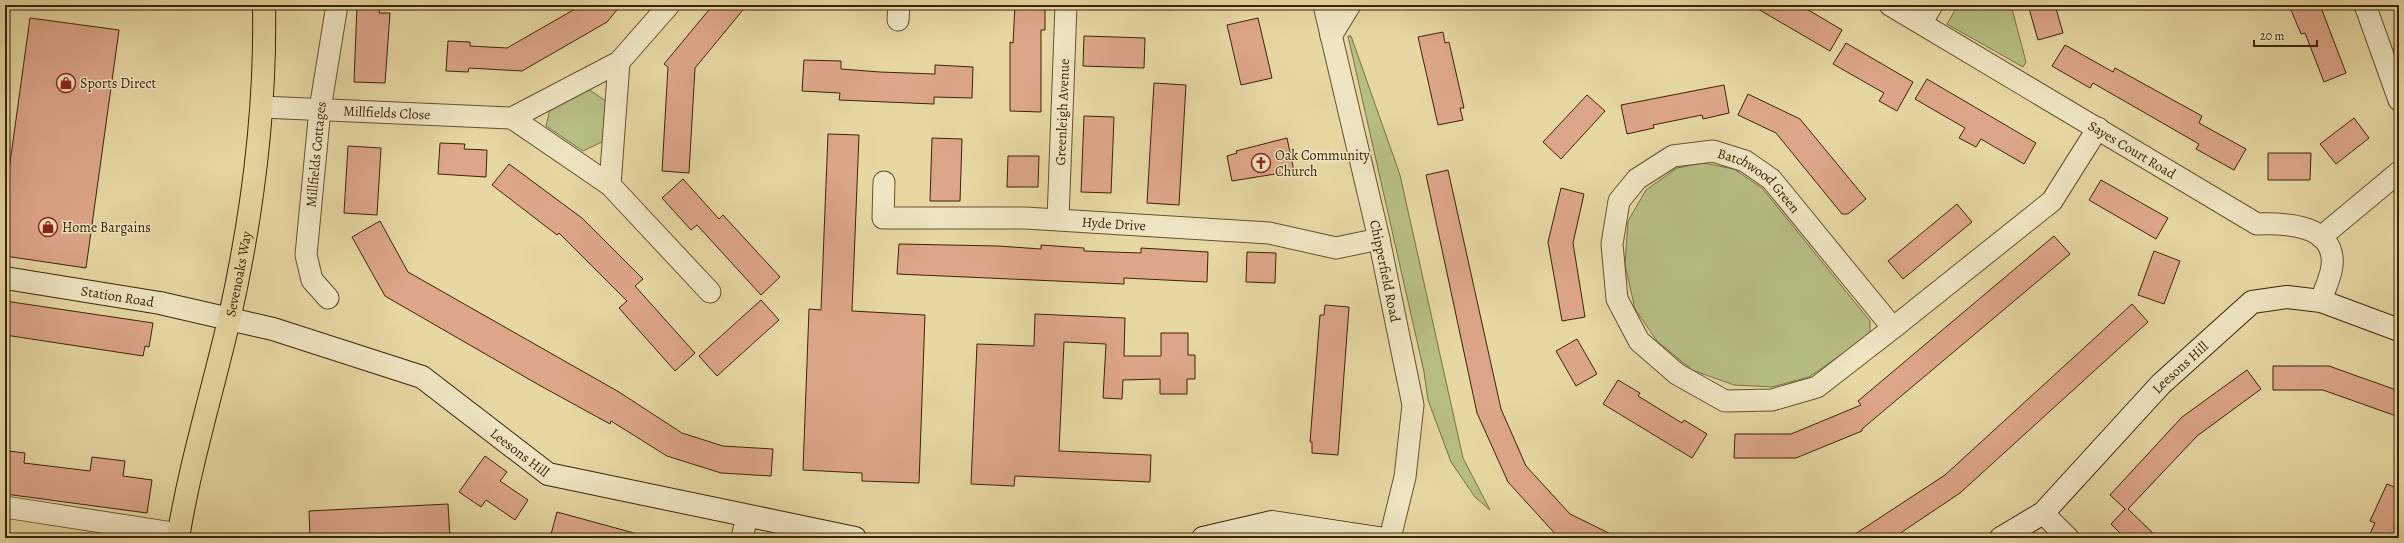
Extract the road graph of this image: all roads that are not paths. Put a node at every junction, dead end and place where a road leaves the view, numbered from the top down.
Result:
1 (264, 5) edge
2 (337, 5) edge
3 (669, 5) edge
4 (1066, 5) edge
5 (1324, 5) edge
6 (1350, 5) edge
7 (1890, 5) edge
8 (2365, 5) edge
9 (1927, 14) edge
10 (1331, 36) junction
11 (619, 62) junction
12 (2399, 100) edge
13 (262, 107) junction
14 (320, 109) junction
15 (512, 118) junction
16 (2098, 128) junction
17 (2399, 172) edge
18 (884, 182) dead end
19 (610, 185) junction
20 (1058, 219) junction
21 (2321, 237) junction
22 (1379, 239) junction
23 (5, 278) edge
24 (710, 292) dead end
25 (328, 298) dead end
26 (2321, 301) junction
27 (229, 319) junction
28 (1893, 328) junction
29 (2399, 330) edge
30 (5, 507) edge
31 (2043, 513) junction
32 (747, 516) junction
33 (178, 536) edge
34 (742, 538) edge
35 (855, 538) edge
36 (1203, 538) edge
37 (1378, 538) edge
38 (1390, 538) edge
39 (2001, 538) edge
40 (2068, 538) edge

1 - 13 main road, Sevenoaks Way
2 - 14 street, Millfields Cottages
3 - 11 street
4 - 20 street, Greenleigh Avenue
5 - 10 street, Chipperfield Road
6 - 10 street
7 - 9 street, Sayes Court Road
8 - 12 street
9 - 16 street, Sayes Court Road
10 - 22 street, Chipperfield Road
11 - 15 street
11 - 19 street
13 - 14 street, Millfields Close
13 - 27 main road, Sevenoaks Way
14 - 15 street, Millfields Close
14 - 25 street, Millfields Cottages
15 - 19 street
16 - 21 street, Sayes Court Road
16 - 28 street, Batchwood Green
17 - 21 street
18 - 20 street, Hyde Drive
19 - 24 street
20 - 22 street, Hyde Drive
21 - 26 street, Sayes Court Road
22 - 38 street, Chipperfield Road
23 - 27 street, Station Road
26 - 29 street, Leesons Hill
26 - 31 street, Leesons Hill
27 - 32 street, Leesons Hill
27 - 33 main road, Sevenoaks Way
28 - 28 street, Batchwood Green
30 - 33 street
31 - 39 street, Leesons Hill
31 - 40 street
32 - 34 street
32 - 35 street, Leesons Hill
36 - 37 street

